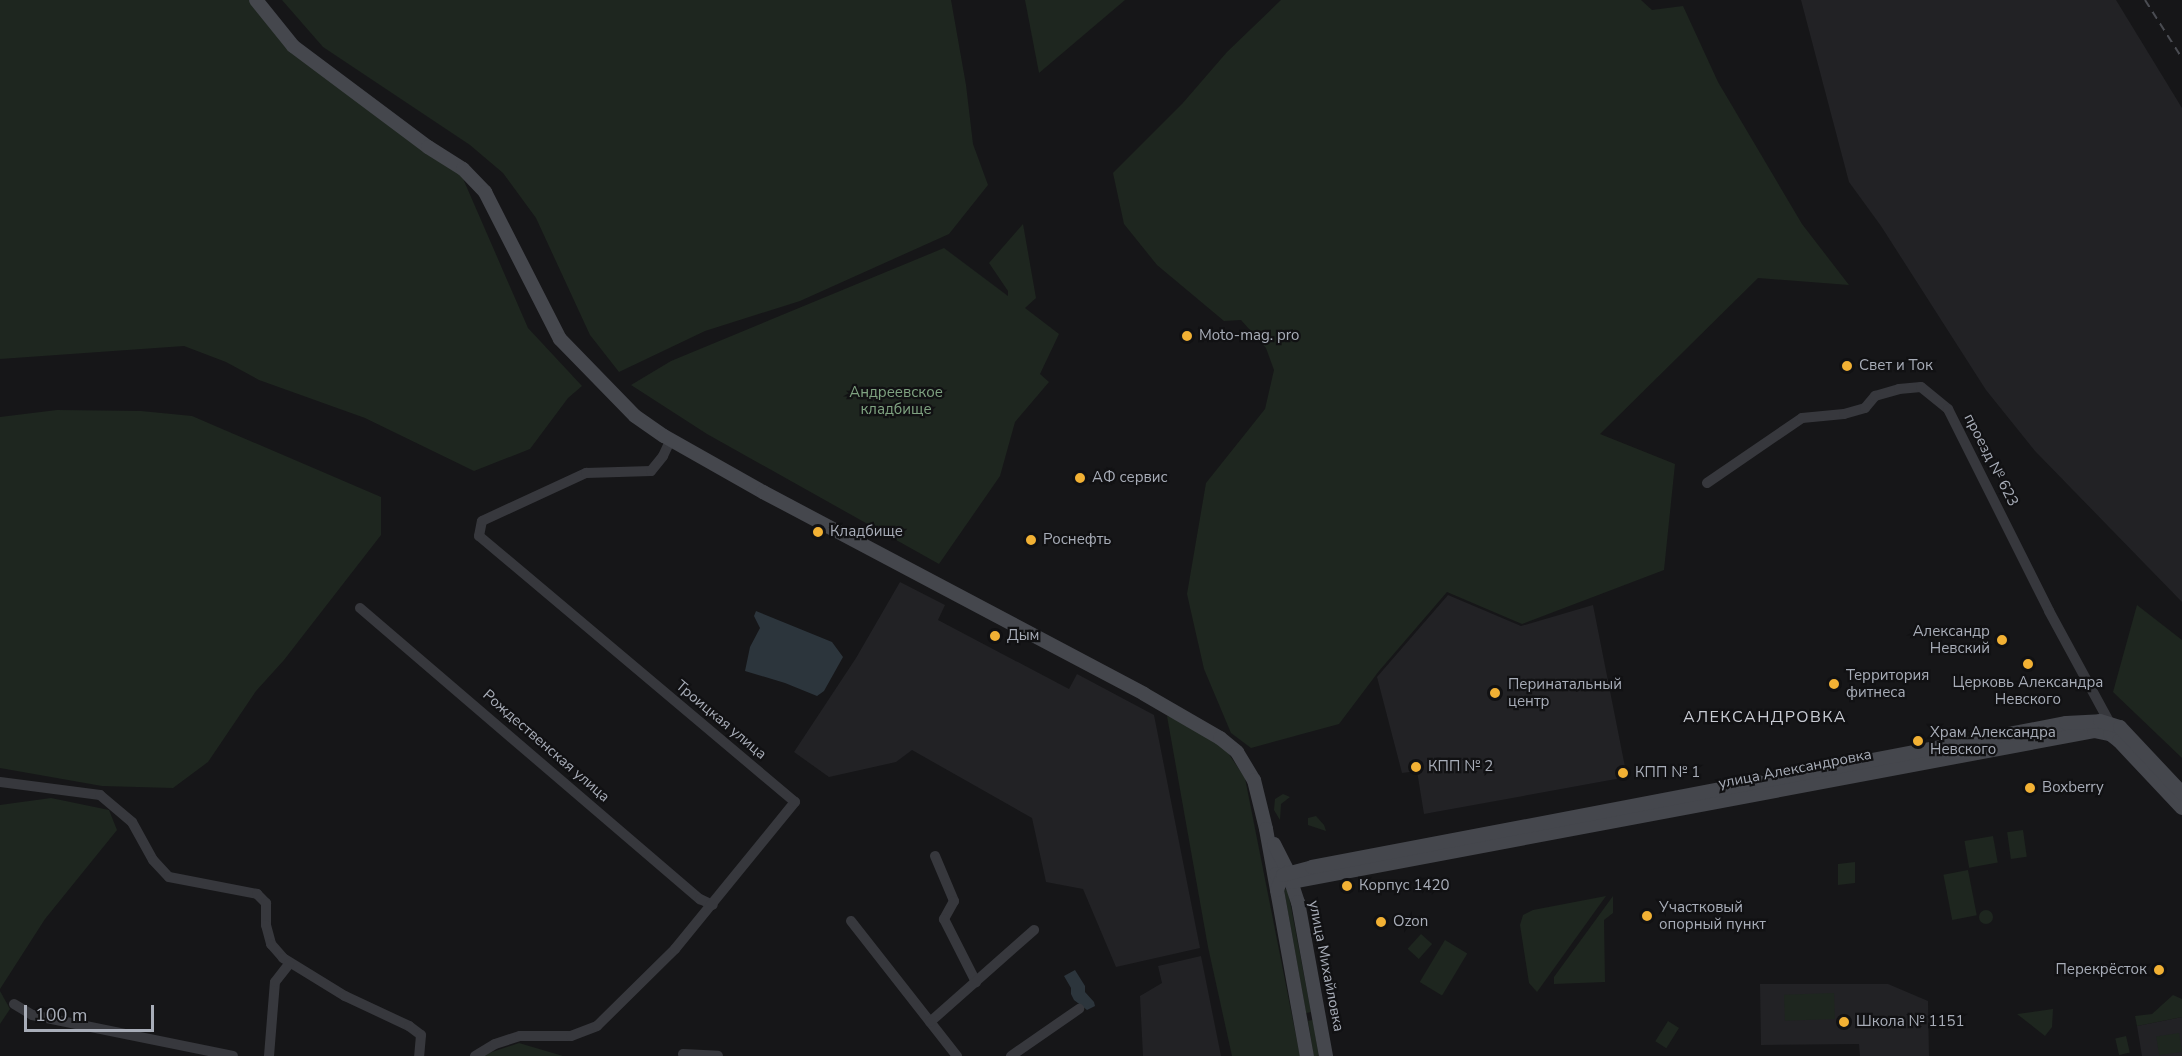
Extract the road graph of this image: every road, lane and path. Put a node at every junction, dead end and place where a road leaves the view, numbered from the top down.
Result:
1 (256, 0) edge
2 (670, 439) junction
3 (1707, 483) dead end
4 (360, 608) dead end
5 (2104, 725) junction
6 (0, 782) edge
7 (2182, 793) edge
8 (2182, 808) edge
9 (1266, 829) junction
10 (1278, 853) junction
11 (935, 856) dead end
12 (1316, 872) junction
13 (1282, 879) junction
14 (1298, 902) junction
15 (713, 905) junction
16 (851, 921) dead end
17 (1034, 930) dead end
18 (290, 964) junction
19 (976, 982) junction
20 (14, 1004) dead end
21 (1079, 1009) dead end
22 (930, 1022) junction
23 (423, 1054) edge
24 (683, 1054) dead end
25 (233, 1056) edge
26 (268, 1056) edge
27 (475, 1056) edge
28 (718, 1056) edge
29 (957, 1056) edge
30 (1011, 1056) edge
31 (1307, 1056) edge
32 (1326, 1056) edge

1 - 2 main road
2 - 9 main road
2 - 15 street, Троицкая улица
3 - 5 street, проезд № 623
4 - 15 street, Рождественская улица
5 - 7 main road
5 - 8 main road
5 - 12 main road, улица Александровка
5 - 12 main road, улица Александровка
6 - 18 street
9 - 10 main road
9 - 13 main road
10 - 12 main road
10 - 13 main road
11 - 19 street
12 - 13 main road, улица Александровка
12 - 14 main road
13 - 14 main road, улица Михайловка
13 - 31 main road
14 - 32 main road, улица Михайловка
15 - 27 street, Троицкая улица
16 - 22 street
17 - 19 street
18 - 23 street
18 - 26 street
19 - 22 street
20 - 25 street
21 - 30 street
22 - 29 street
24 - 28 street

